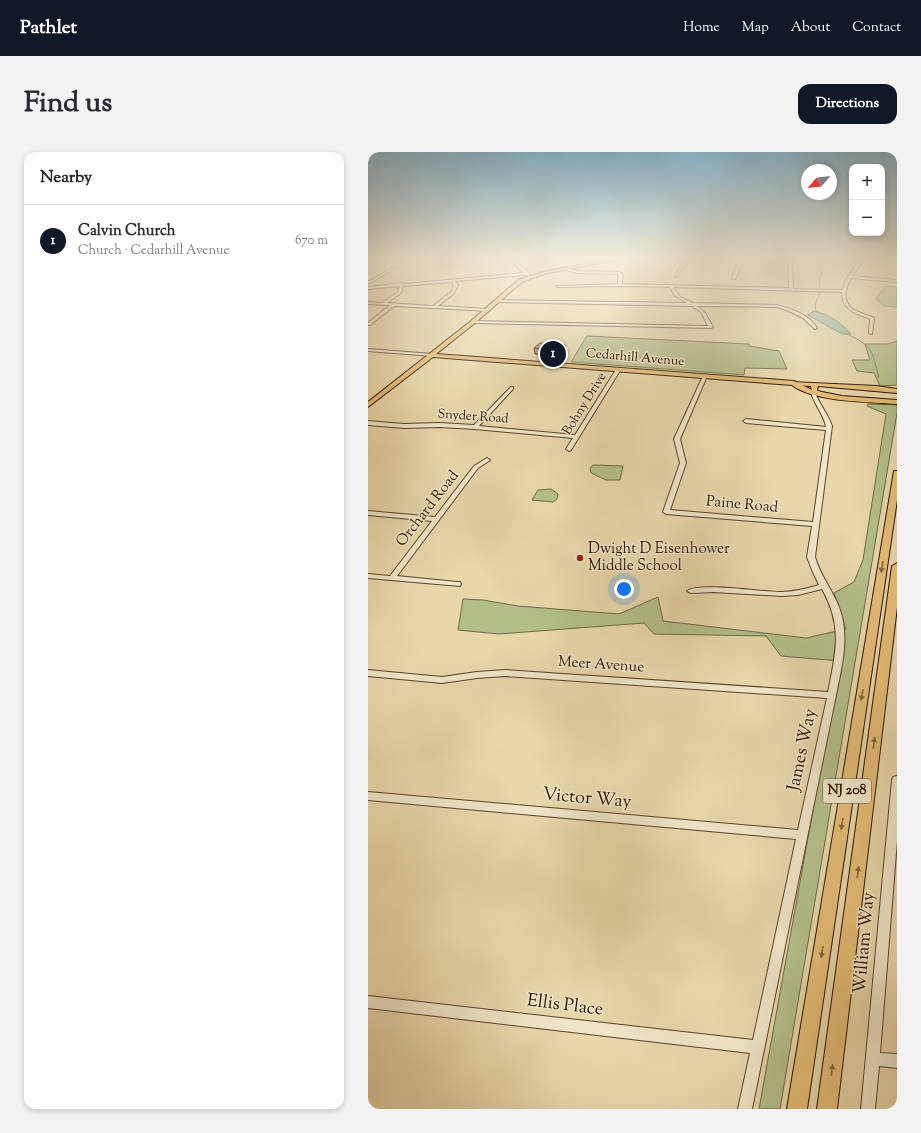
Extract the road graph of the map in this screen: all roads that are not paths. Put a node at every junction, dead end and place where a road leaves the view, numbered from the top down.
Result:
1 (378, 304) edge
2 (383, 304) joint
3 (394, 304) junction
4 (438, 304) edge
5 (495, 304) edge
6 (669, 304) edge
7 (691, 304) junction
8 (848, 304) edge
9 (434, 307) junction
10 (488, 310) junction
11 (474, 322) junction
12 (368, 324) edge
13 (816, 328) dead end
14 (871, 333) dead end
15 (368, 350) edge
16 (433, 354) junction
17 (619, 369) junction
18 (704, 376) junction
19 (756, 380) junction
20 (794, 382) junction
21 (815, 384) junction
22 (897, 386) edge
23 (511, 388) dead end
24 (877, 388) junction
25 (897, 391) edge
26 (813, 392) junction
27 (820, 398) junction
28 (897, 402) edge
29 (368, 405) edge
30 (746, 422) dead end
31 (368, 423) edge
32 (475, 427) junction
33 (829, 429) junction
34 (577, 438) junction
35 (569, 450) dead end
36 (488, 460) dead end
37 (897, 473) edge
38 (368, 513) edge
39 (435, 519) junction
40 (816, 524) junction
41 (897, 566) edge
42 (368, 576) edge
43 (392, 578) junction
44 (457, 584) dead end
45 (824, 586) junction
46 (691, 591) dead end
47 (368, 673) edge
48 (832, 696) junction
49 (897, 780) edge
50 (368, 796) edge
51 (895, 814) edge
52 (803, 835) junction
53 (368, 1002) edge
54 (758, 1047) junction
55 (872, 1058) junction
56 (897, 1061) edge
57 (745, 1109) edge
58 (797, 1109) edge
59 (827, 1109) edge
60 (868, 1109) edge

1 - 2 street
2 - 3 street
3 - 9 street
3 - 12 street
4 - 9 street
5 - 10 main road
6 - 7 street
7 - 11 street
7 - 13 street
8 - 14 street
9 - 10 street
10 - 11 main road
11 - 16 main road
15 - 16 street, Cedarhill Avenue
16 - 17 main road, Cedarhill Avenue
16 - 29 main road
17 - 18 main road, Cedarhill Avenue
17 - 34 street, Bohny Drive
18 - 19 main road, Cedarhill Avenue
18 - 40 street, Paine Road
19 - 20 main road, Cedarhill Avenue
19 - 26 main road, Cedarhill Avenue
20 - 21 highway
20 - 26 main road, Cedarhill Avenue
21 - 24 highway
21 - 26 highway
21 - 27 highway
22 - 24 highway
23 - 32 street
24 - 25 highway
26 - 27 main road, Cedarhill Avenue
27 - 28 main road, Cedarhill Avenue
27 - 33 street, James Way
30 - 33 street
31 - 32 street, Snyder Road
32 - 34 street, Snyder Road
33 - 40 street, James Way
34 - 35 street, Bohny Drive
36 - 39 street, Orchard Road
37 -> 58 highway, NJ 208
38 - 39 street
39 - 43 street, Orchard Road
40 - 45 street, James Way
59 -> 41 highway, NJ 208
42 - 43 street
43 - 44 street
45 - 46 street
45 - 48 street, James Way
47 - 48 street, Meer Avenue
48 - 52 street, James Way
49 - 51 street, William Way
50 - 52 street, Victor Way
51 - 55 street, William Way
52 - 54 street, James Way
53 - 54 street, Ellis Place
54 - 57 street, James Way
55 - 56 street
55 - 60 street, William Way

